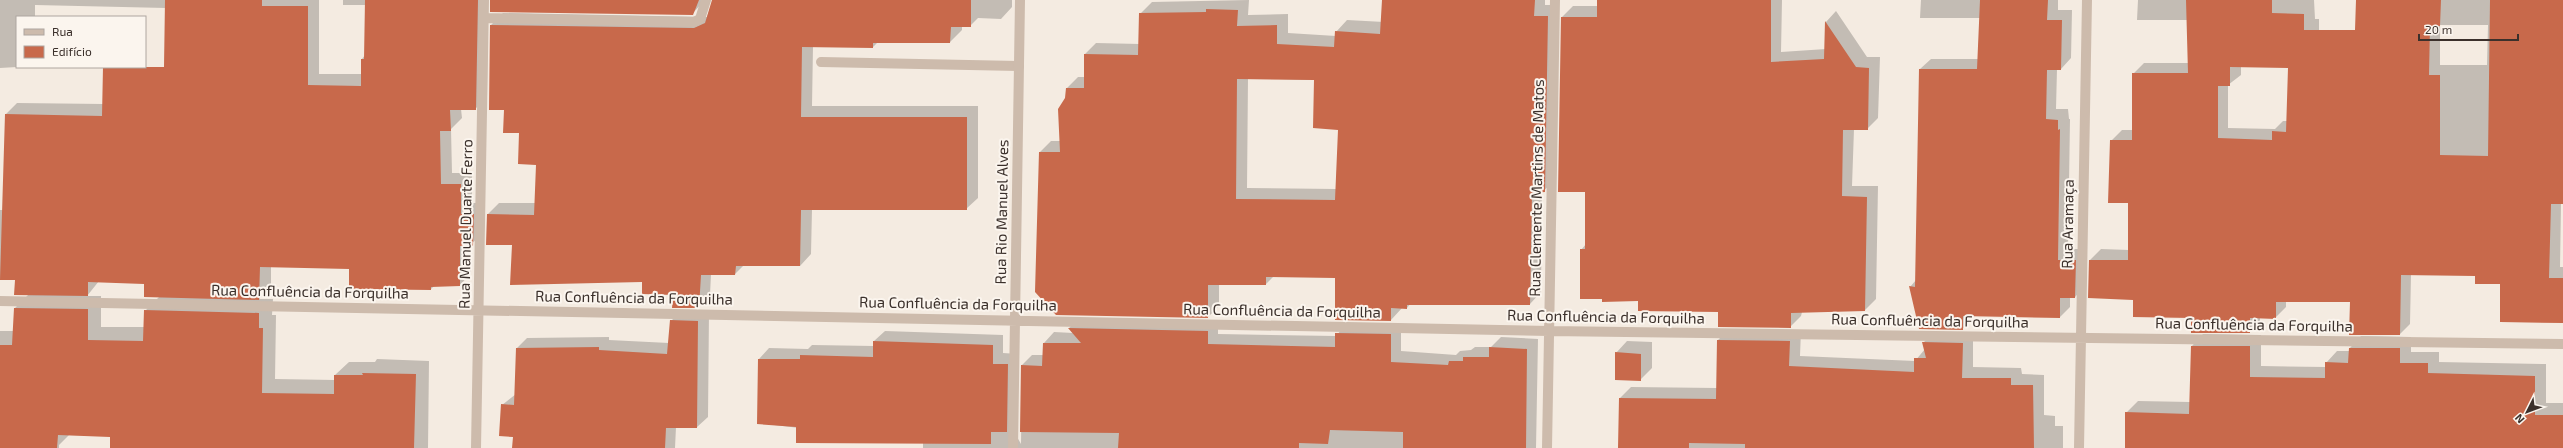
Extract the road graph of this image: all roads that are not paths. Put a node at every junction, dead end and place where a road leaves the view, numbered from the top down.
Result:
1 (484, 0) edge
2 (706, 0) edge
3 (1020, 0) edge
4 (1555, 0) edge
5 (2087, 0) edge
6 (484, 18) junction
7 (821, 62) dead end
8 (1019, 66) junction
9 (0, 301) edge
10 (480, 310) junction
11 (1016, 321) junction
12 (1549, 331) junction
13 (2081, 338) junction
14 (2563, 344) edge
15 (476, 448) edge
16 (1013, 448) edge
17 (1547, 448) edge
18 (2079, 448) edge

1 - 6 street, Rua Manuel Duarte Ferro
2 - 6 street
3 - 8 street, Rua Rio Manuel Alves
4 - 12 street, Rua Clemente Martins de Matos
5 - 13 street, Rua Aramaça
6 - 10 street, Rua Manuel Duarte Ferro
7 - 8 street
8 - 11 street, Rua Rio Manuel Alves
9 - 10 street, Rua Confluência da Forquilha
10 - 11 street, Rua Confluência da Forquilha
10 - 15 street, Rua Manuel Duarte Ferro
11 - 12 street, Rua Confluência da Forquilha
11 - 16 street, Rua Rio Manuel Alves
12 - 13 street, Rua Confluência da Forquilha
12 - 17 street, Rua Clemente Martins de Matos
13 - 14 street, Rua Confluência da Forquilha
13 - 18 street, Rua Aramaça

